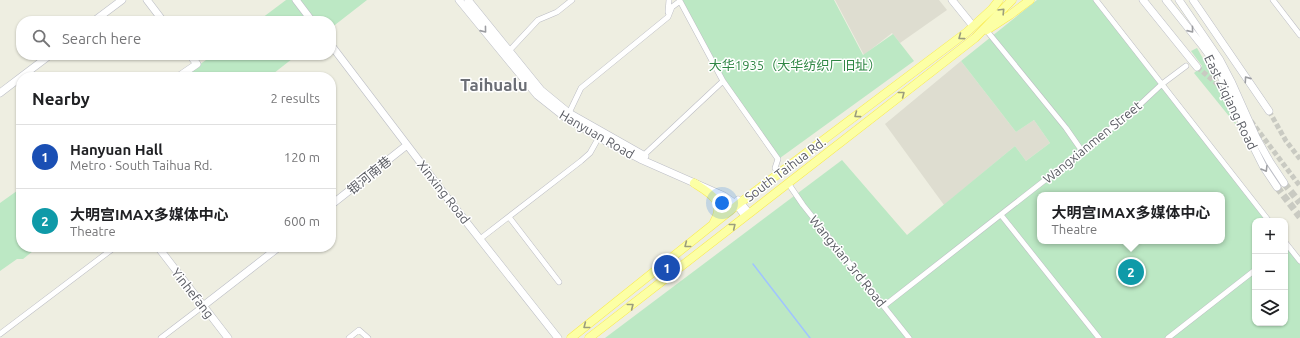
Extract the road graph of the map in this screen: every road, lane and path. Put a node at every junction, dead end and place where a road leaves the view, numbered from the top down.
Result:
1 (122, 0) edge
2 (147, 0) edge
3 (296, 0) edge
4 (459, 0) edge
5 (468, 0) edge
6 (572, 0) edge
7 (669, 0) edge
8 (952, 0) edge
9 (999, 0) edge
10 (1012, 0) edge
11 (1030, 0) edge
12 (1096, 0) edge
13 (1143, 0) edge
14 (1166, 0) edge
15 (1179, 0) edge
16 (1193, 0) edge
17 (1273, 0) edge
18 (101, 16) edge
19 (159, 16) edge
20 (308, 16) edge
21 (668, 17) junction
22 (973, 26) junction
23 (987, 31) junction
24 (1300, 35) edge
25 (975, 38) junction
26 (509, 51) junction
27 (336, 52) edge
28 (43, 60) edge
29 (194, 60) edge
30 (1186, 66) dead end
31 (1197, 67) tunnel mouth
32 (28, 72) edge
33 (185, 72) edge
34 (16, 81) edge
35 (723, 81) junction
36 (1162, 84) junction
37 (0, 93) edge
38 (1269, 111) tunnel mouth
39 (569, 113) junction
40 (599, 138) junction
41 (407, 145) junction
42 (1082, 151) junction
43 (644, 155) junction
44 (779, 174) junction
45 (694, 183) junction
46 (788, 183) junction
47 (1284, 183) tunnel mouth
48 (1277, 187) tunnel mouth
49 (336, 201) edge
50 (739, 204) junction
51 (747, 214) junction
52 (1001, 215) junction
53 (509, 217) junction
54 (1267, 218) edge
55 (709, 228) junction
56 (480, 239) junction
57 (1288, 246) edge
58 (108, 252) edge
59 (162, 252) edge
60 (273, 252) edge
61 (1300, 261) edge
62 (1252, 272) edge
63 (559, 282) dead end
64 (203, 306) junction
65 (884, 306) junction
66 (0, 334) edge
67 (161, 338) edge
68 (228, 338) edge
69 (349, 338) edge
70 (368, 338) edge
71 (558, 338) edge
72 (571, 338) edge
73 (589, 338) edge
74 (909, 338) edge
75 (1099, 338) edge
76 (1168, 338) edge

1 - 18 main road
2 - 19 main road
3 - 20 main road
4 -> 40 main road, Hanyuan Road
5 - 26 main road, Hanyuan Road
6 - 26 street
7 - 21 street
8 - 22 main road
9 - 22 main road, South Taihua Rd.
25 -> 10 main road, South Taihua Rd.
11 - 23 main road
12 - 36 street
13 - 31 main road
14 -> 48 main road, East Ziqiang Road
15 - 47 main road, East Ziqiang Road
38 -> 16 main road
17 - 24 street
21 - 35 street
21 - 39 street
22 -> 44 main road, South Taihua Rd.
23 - 25 main road
23 - 42 street
46 -> 25 main road, South Taihua Rd.
26 - 39 main road, Hanyuan Road
27 - 41 main road, Xinxing Road
28 - 32 main road
29 - 33 main road
30 - 36 street, Wangxianmen Street
34 - 37 main road
35 - 43 street
35 - 44 street
36 - 42 street, Wangxianmen Street
36 - 54 street
39 - 43 main road, Hanyuan Road
40 - 45 main road, Hanyuan Road
40 - 53 street
41 - 49 main road, 银河南巷
41 - 56 main road, Xinxing Road
42 - 52 street, Wangxianmen Street
43 - 50 main road, Hanyuan Road
44 - 50 main road, South Taihua Rd.
45 - 50 main road, Hanyuan Road
45 - 55 main road
46 - 51 main road, South Taihua Rd.
46 - 65 street, Wangxian 3rd Road
50 - 51 main road, Hanyuan Road
50 - 55 main road, South Taihua Rd.
73 -> 51 main road, South Taihua Rd.
52 - 65 street, Wangxianmen Street
52 - 75 street
53 - 56 street
53 - 63 street
55 -> 72 main road, South Taihua Rd.
56 - 71 main road, Xinxing Road
57 - 61 street
58 - 66 street
59 - 64 main road, Yinhefang
60 - 64 main road
62 - 76 street
64 - 67 street
64 - 68 main road, Yinhefang
65 - 74 street, Wangxian 3rd Road
69 - 70 street

